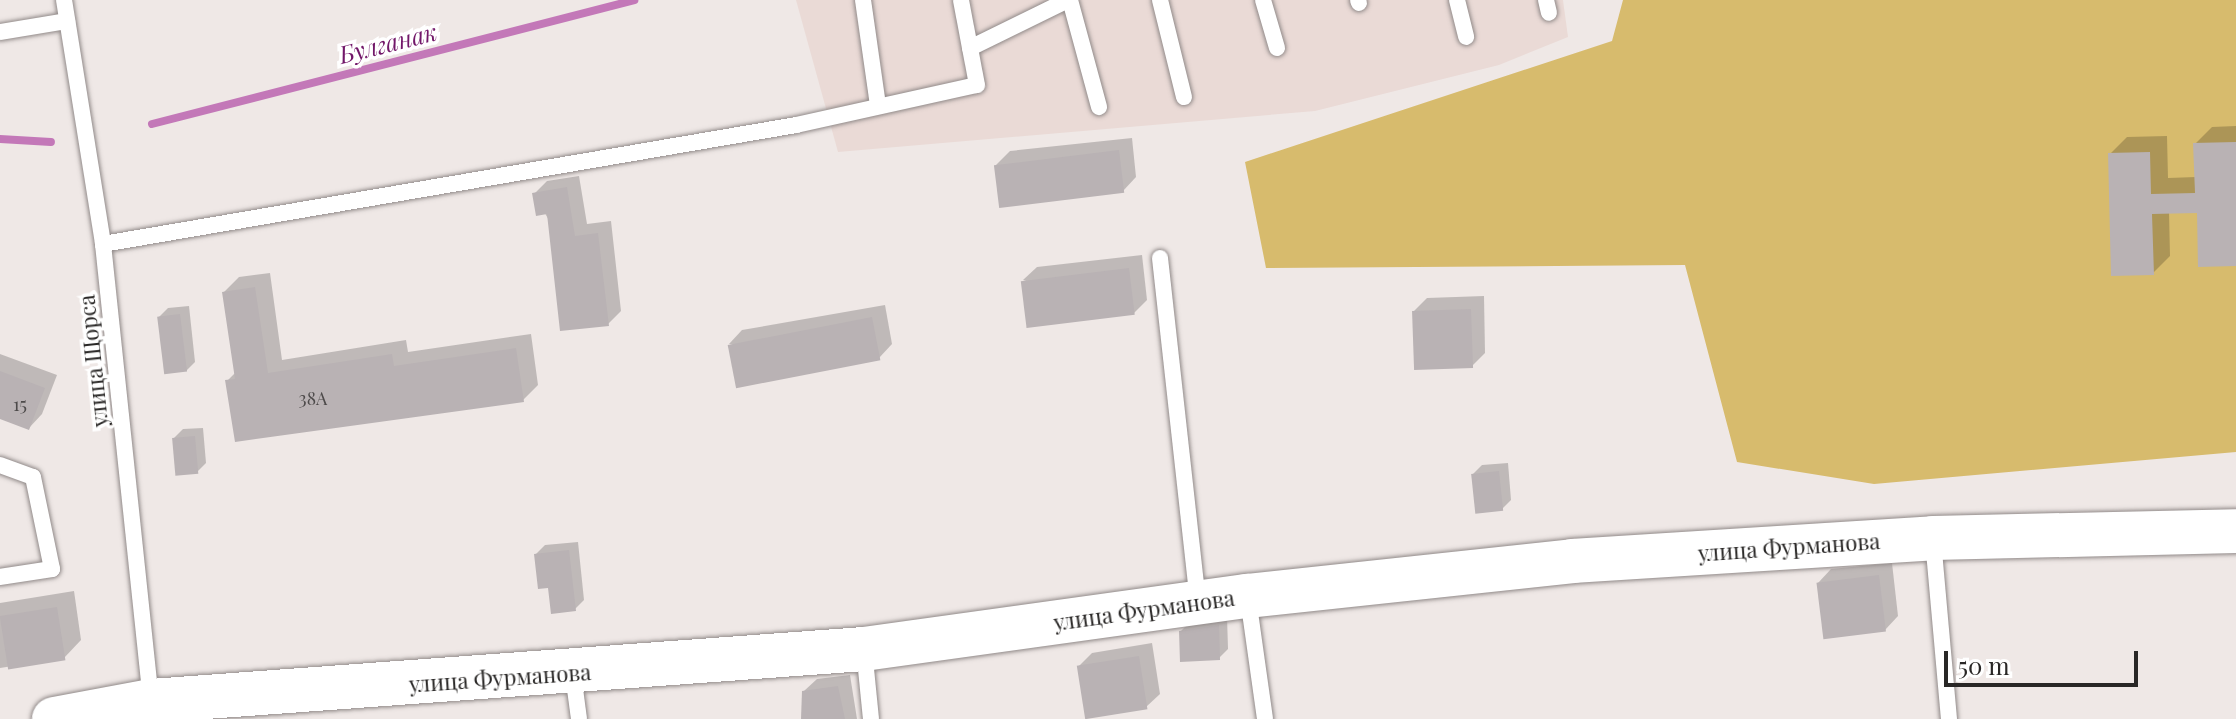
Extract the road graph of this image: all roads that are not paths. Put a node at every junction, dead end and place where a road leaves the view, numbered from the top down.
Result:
1 (64, 0) edge
2 (863, 0) edge
3 (961, 0) edge
4 (1069, 0) edge
5 (1160, 0) edge
6 (1263, 0) edge
7 (1457, 0) edge
8 (67, 21) junction
9 (0, 32) edge
10 (1466, 37) dead end
11 (970, 48) junction
12 (1277, 48) dead end
13 (1184, 97) dead end
14 (878, 105) junction
15 (1099, 107) dead end
16 (103, 244) junction
17 (1160, 258) dead end
18 (0, 465) edge
19 (2236, 531) edge
20 (1933, 538) junction
21 (0, 577) edge
22 (1247, 596) junction
23 (1198, 602) junction
24 (864, 649) junction
25 (573, 674) junction
26 (152, 710) edge
27 (54, 719) edge
28 (579, 719) edge
29 (871, 719) edge
30 (1265, 719) edge
31 (1949, 719) edge

1 - 8 lane, улица Щорса
2 - 14 lane
3 - 11 lane
4 - 11 lane
4 - 15 lane
5 - 13 lane
6 - 12 lane
7 - 10 lane
8 - 9 lane
8 - 16 lane, улица Щорса
11 - 14 lane
14 - 16 lane
16 - 26 lane, улица Щорса
17 - 23 lane
18 - 21 lane
19 - 20 main road, улица Фурманова
20 - 22 main road, улица Фурманова
20 - 31 lane
22 - 23 main road, улица Фурманова
22 - 30 lane
23 - 24 main road, улица Фурманова
24 - 25 main road, улица Фурманова
24 - 29 lane
25 - 26 main road, улица Фурманова
25 - 28 lane
26 - 27 main road, улица Фурманова

